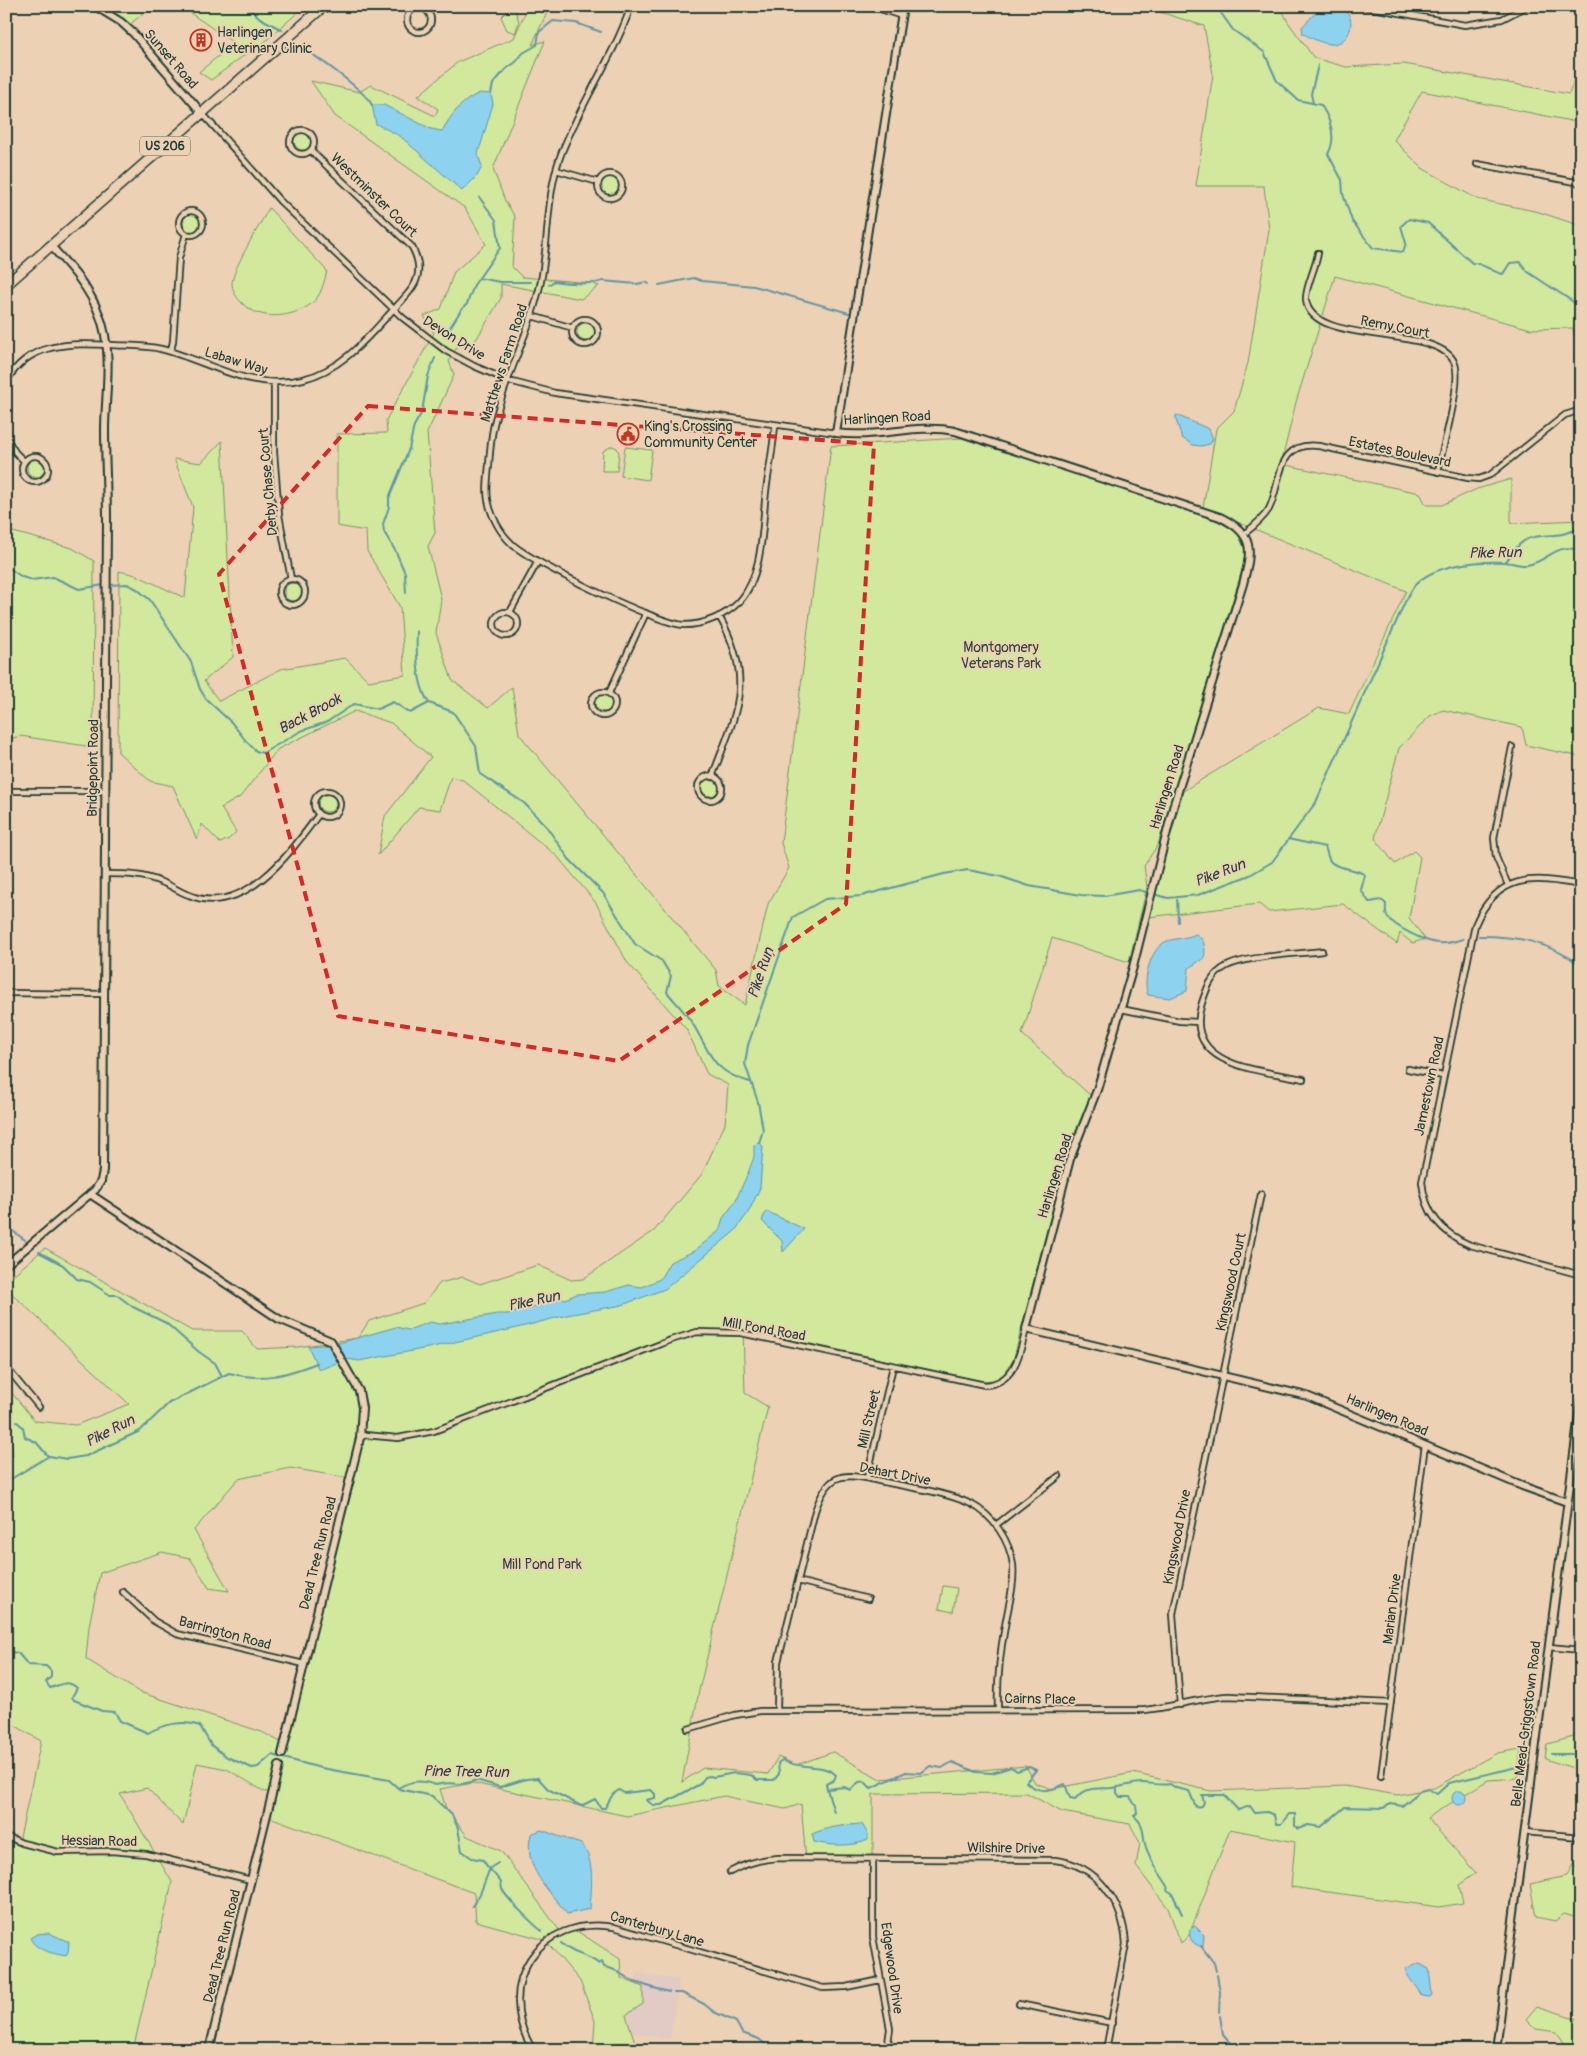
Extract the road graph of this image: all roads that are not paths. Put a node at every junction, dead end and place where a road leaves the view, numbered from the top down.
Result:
1 (95, 6) edge
2 (324, 6) edge
3 (433, 6) edge
4 (616, 6) edge
5 (871, 6) edge
6 (903, 6) edge
7 (1362, 6) edge
8 (1527, 6) edge
9 (630, 9) edge
10 (427, 11) junction
11 (902, 16) junction
12 (202, 113) junction
13 (311, 151) junction
14 (1477, 164) dead end
15 (556, 170) junction
16 (598, 182) junction
17 (1581, 183) edge
18 (186, 234) junction
19 (51, 246) junction
20 (1318, 252) dead end
21 (6, 285) edge
22 (394, 309) junction
23 (532, 316) junction
24 (573, 328) junction
25 (107, 345) junction
26 (170, 351) junction
27 (509, 381) junction
28 (6, 383) edge
29 (274, 383) junction
30 (1581, 410) edge
31 (775, 426) junction
32 (836, 433) junction
33 (6, 437) edge
34 (24, 461) junction
35 (1438, 472) junction
36 (1244, 534) junction
37 (538, 563) junction
38 (291, 579) junction
39 (510, 612) junction
40 (646, 613) junction
41 (719, 616) junction
42 (609, 693) junction
43 (1512, 747) dead end
44 (712, 777) junction
45 (6, 791) edge
46 (106, 791) junction
47 (319, 814) junction
48 (105, 874) junction
49 (1508, 885) junction
50 (1581, 885) edge
51 (1322, 951) dead end
52 (6, 994) edge
53 (104, 994) junction
54 (1121, 1009) junction
55 (1198, 1022) junction
56 (1408, 1069) dead end
57 (1443, 1076) junction
58 (1303, 1079) dead end
59 (90, 1194) junction
60 (1261, 1194) dead end
61 (6, 1265) edge
62 (1581, 1274) edge
63 (1026, 1329) junction
64 (893, 1366) junction
65 (6, 1367) edge
66 (1223, 1376) junction
67 (1581, 1400) edge
68 (39, 1407) dead end
69 (360, 1438) junction
70 (1425, 1445) junction
71 (1059, 1476) dead end
72 (867, 1478) junction
73 (1567, 1502) junction
74 (996, 1525) junction
75 (798, 1581) junction
76 (123, 1592) dead end
77 (868, 1598) dead end
78 (1549, 1646) junction
79 (1581, 1650) edge
80 (304, 1664) junction
81 (1391, 1702) junction
82 (1180, 1705) junction
83 (998, 1709) junction
84 (777, 1710) junction
85 (688, 1729) dead end
86 (282, 1754) joint
87 (279, 1766) joint
88 (1381, 1776) dead end
89 (1525, 1832) junction
90 (6, 1836) edge
91 (1581, 1837) edge
92 (873, 1859) junction
93 (730, 1872) dead end
94 (251, 1880) junction
95 (880, 1980) junction
96 (1019, 2004) dead end
97 (1112, 2023) junction
98 (209, 2050) edge
99 (532, 2050) edge
100 (887, 2050) edge
101 (1106, 2050) edge
102 (1496, 2050) edge

1 - 12 street, Sunset Road
2 - 12 highway, US 206
3 - 10 street
4 - 9 street
5 - 11 street
6 - 11 street, Harlingen Road
7 - 8 street
9 - 15 street, Matthews Farm Road
10 - 10 street
11 - 32 street, Harlingen Road
12 - 19 highway, US 206
12 - 22 street, Devon Drive
13 - 13 street, Westminster Court
13 - 22 street, Westminster Court
14 - 17 street
15 - 16 street
15 - 23 street, Matthews Farm Road
16 - 16 street
18 - 18 street
18 - 26 street
19 - 21 highway, US 206
19 - 25 street, Bridgepoint Road
20 - 35 street, Remy Court
22 - 27 street, Devon Drive
22 - 29 street, Labaw Way
23 - 24 street
23 - 27 street, Matthews Farm Road
24 - 24 street
25 - 26 street, Labaw Way
25 - 28 street, Labaw Way
25 - 46 street, Bridgepoint Road
26 - 29 street, Labaw Way
27 - 31 street, Devon Drive
27 - 37 street, Matthews Farm Road
29 - 38 street, Derby Chase Court
30 - 35 street, Estates Boulevard
31 - 32 street, Devon Drive
31 - 41 street, Matthews Farm Road
32 - 36 street, Harlingen Road
33 - 34 street
34 - 34 street
35 - 36 street, Estates Boulevard
36 - 54 street, Harlingen Road
37 - 39 street
37 - 40 street, Matthews Farm Road
38 - 38 street
39 - 39 street
40 - 41 street, Matthews Farm Road
40 - 42 street
41 - 44 street
42 - 42 street
43 - 49 street
44 - 44 street
45 - 46 street
46 - 48 street, Bridgepoint Road
47 - 47 street
47 - 48 street
48 - 53 street, Bridgepoint Road
49 - 50 street, Jamestown Road
49 - 57 street, Jamestown Road
51 - 55 street
52 - 53 street
53 - 59 street, Bridgepoint Road
54 - 55 street
54 - 63 street, Harlingen Road
55 - 58 street
56 - 57 street
57 - 62 street, Jamestown Road
59 - 61 street, Bridgepoint Road
59 - 69 street, Dead Tree Run Road
60 - 66 street, Kingswood Court
63 - 64 street, Mill Pond Road
63 - 66 street, Harlingen Road
64 - 69 street, Mill Pond Road
64 - 72 street, Mill Street
65 - 68 street
66 - 70 street, Harlingen Road
66 - 82 street, Kingswood Drive
67 - 73 street, Belle Mead-Griggstown Road
69 - 80 street, Dead Tree Run Road
70 - 73 street, Harlingen Road
70 - 81 street, Marian Drive
71 - 74 street
72 - 74 street, Dehart Drive
72 - 75 street, Dehart Drive
73 - 78 street, Belle Mead-Griggstown Road
74 - 83 street, Dehart Drive
75 - 77 street
75 - 84 street, Dehart Drive
76 - 80 street, Barrington Road
78 - 79 street
78 - 89 street, Belle Mead-Griggstown Road
80 - 86 street, Dead Tree Run Road
81 - 82 street, Cairns Place
81 - 88 street, Marian Drive
82 - 83 street, Cairns Place
83 - 84 street, Cairns Place
84 - 85 street, Cairns Place
86 - 87 street, Dead Tree Run Road
87 - 94 street, Dead Tree Run Road
89 - 91 street
89 - 102 street, Belle Mead-Griggstown Road
90 - 94 street, Hessian Road
92 - 93 street, Wilshire Drive
92 - 95 street, Edgewood Drive
92 - 97 street, Wilshire Drive
94 - 98 street, Dead Tree Run Road
95 - 99 street, Canterbury Lane
95 - 100 street, Edgewood Drive
96 - 97 street
97 - 101 street, Wilshire Drive

